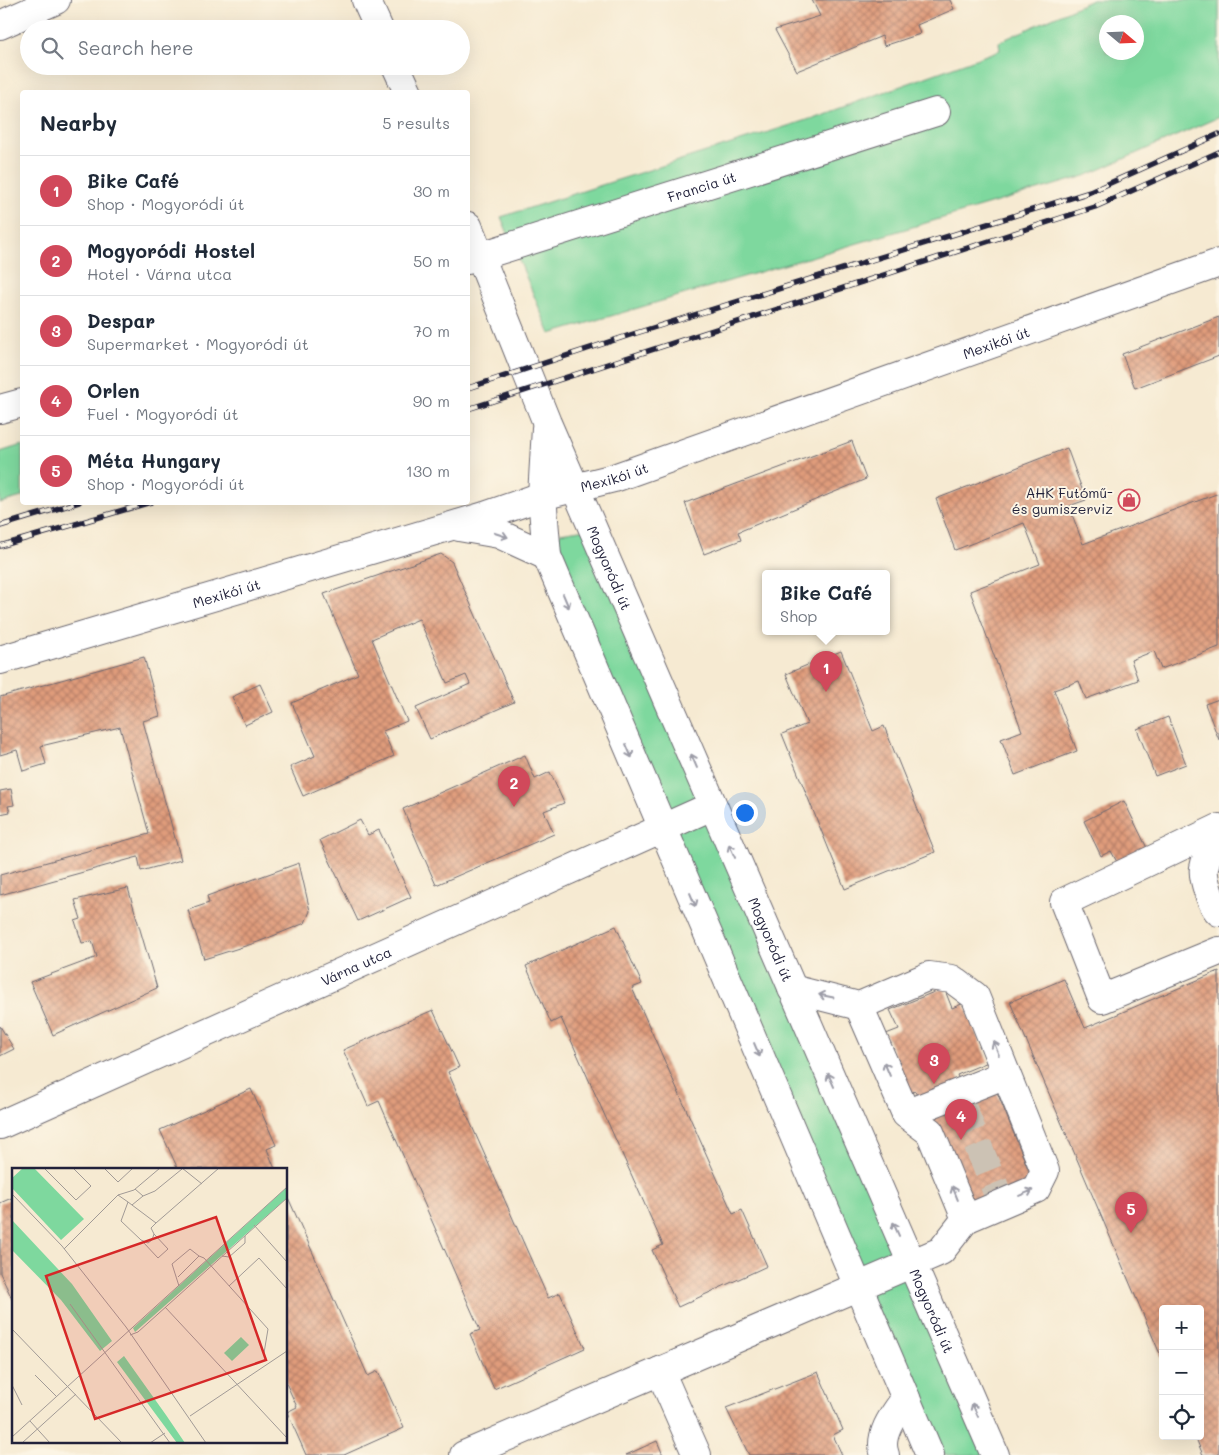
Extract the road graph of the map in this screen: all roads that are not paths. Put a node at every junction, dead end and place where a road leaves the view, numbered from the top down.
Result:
1 (56, 0) edge
2 (366, 0) edge
3 (375, 20) edge
4 (0, 25) edge
5 (400, 75) edge
6 (407, 90) edge
7 (936, 112) dead end
8 (470, 237) edge
9 (474, 258) edge
10 (1219, 263) edge
11 (20, 404) edge
12 (0, 410) edge
13 (547, 423) junction
14 (576, 488) junction
15 (542, 496) junction
16 (496, 512) junction
17 (453, 526) junction
18 (547, 556) junction
19 (0, 660) edge
20 (712, 806) junction
21 (1219, 828) edge
22 (663, 830) junction
23 (1219, 837) edge
24 (1219, 912) edge
25 (1219, 952) edge
26 (792, 989) junction
27 (859, 1006) junction
28 (1006, 1074) junction
29 (906, 1114) junction
30 (0, 1125) edge
31 (966, 1219) junction
32 (912, 1265) junction
33 (858, 1286) junction
34 (660, 1371) junction
35 (906, 1398) junction
36 (464, 1455) edge
37 (697, 1455) edge
38 (885, 1455) edge
39 (930, 1455) edge
40 (995, 1455) edge

1 - 4 street
2 - 3 street
5 - 6 street
7 - 9 street, Francia út
8 - 9 street, Mogyoródi út
9 - 13 street, Mogyoródi út
10 - 14 street, Mexikói út
11 - 12 street
13 - 14 street, Mogyoródi út
13 - 15 street, Mogyoródi út
13 - 16 street
14 - 15 street, Mexikói út
20 -> 14 street, Mogyoródi út
15 - 16 street, Mexikói út
15 - 18 street, Mogyoródi út
16 - 17 street, Mexikói út
17 -> 18 street
17 - 19 street, Mexikói út
18 -> 22 street, Mogyoródi út
20 - 22 street, Várna utca
26 -> 20 street, Mogyoródi út
21 - 25 street
22 - 30 street, Várna utca
22 -> 33 street, Mogyoródi út
23 - 24 street
27 -> 26 street
32 -> 26 street, Mogyoródi út
28 -> 27 street
29 -> 27 street
28 - 29 street
31 -> 28 street
31 -> 29 street
31 - 32 street
32 - 33 street
40 -> 32 street, Mogyoródi út
33 - 34 street
33 - 35 street, Mogyoródi út
34 - 36 street
34 - 37 street
35 - 38 street
35 - 39 street, Mogyoródi út

